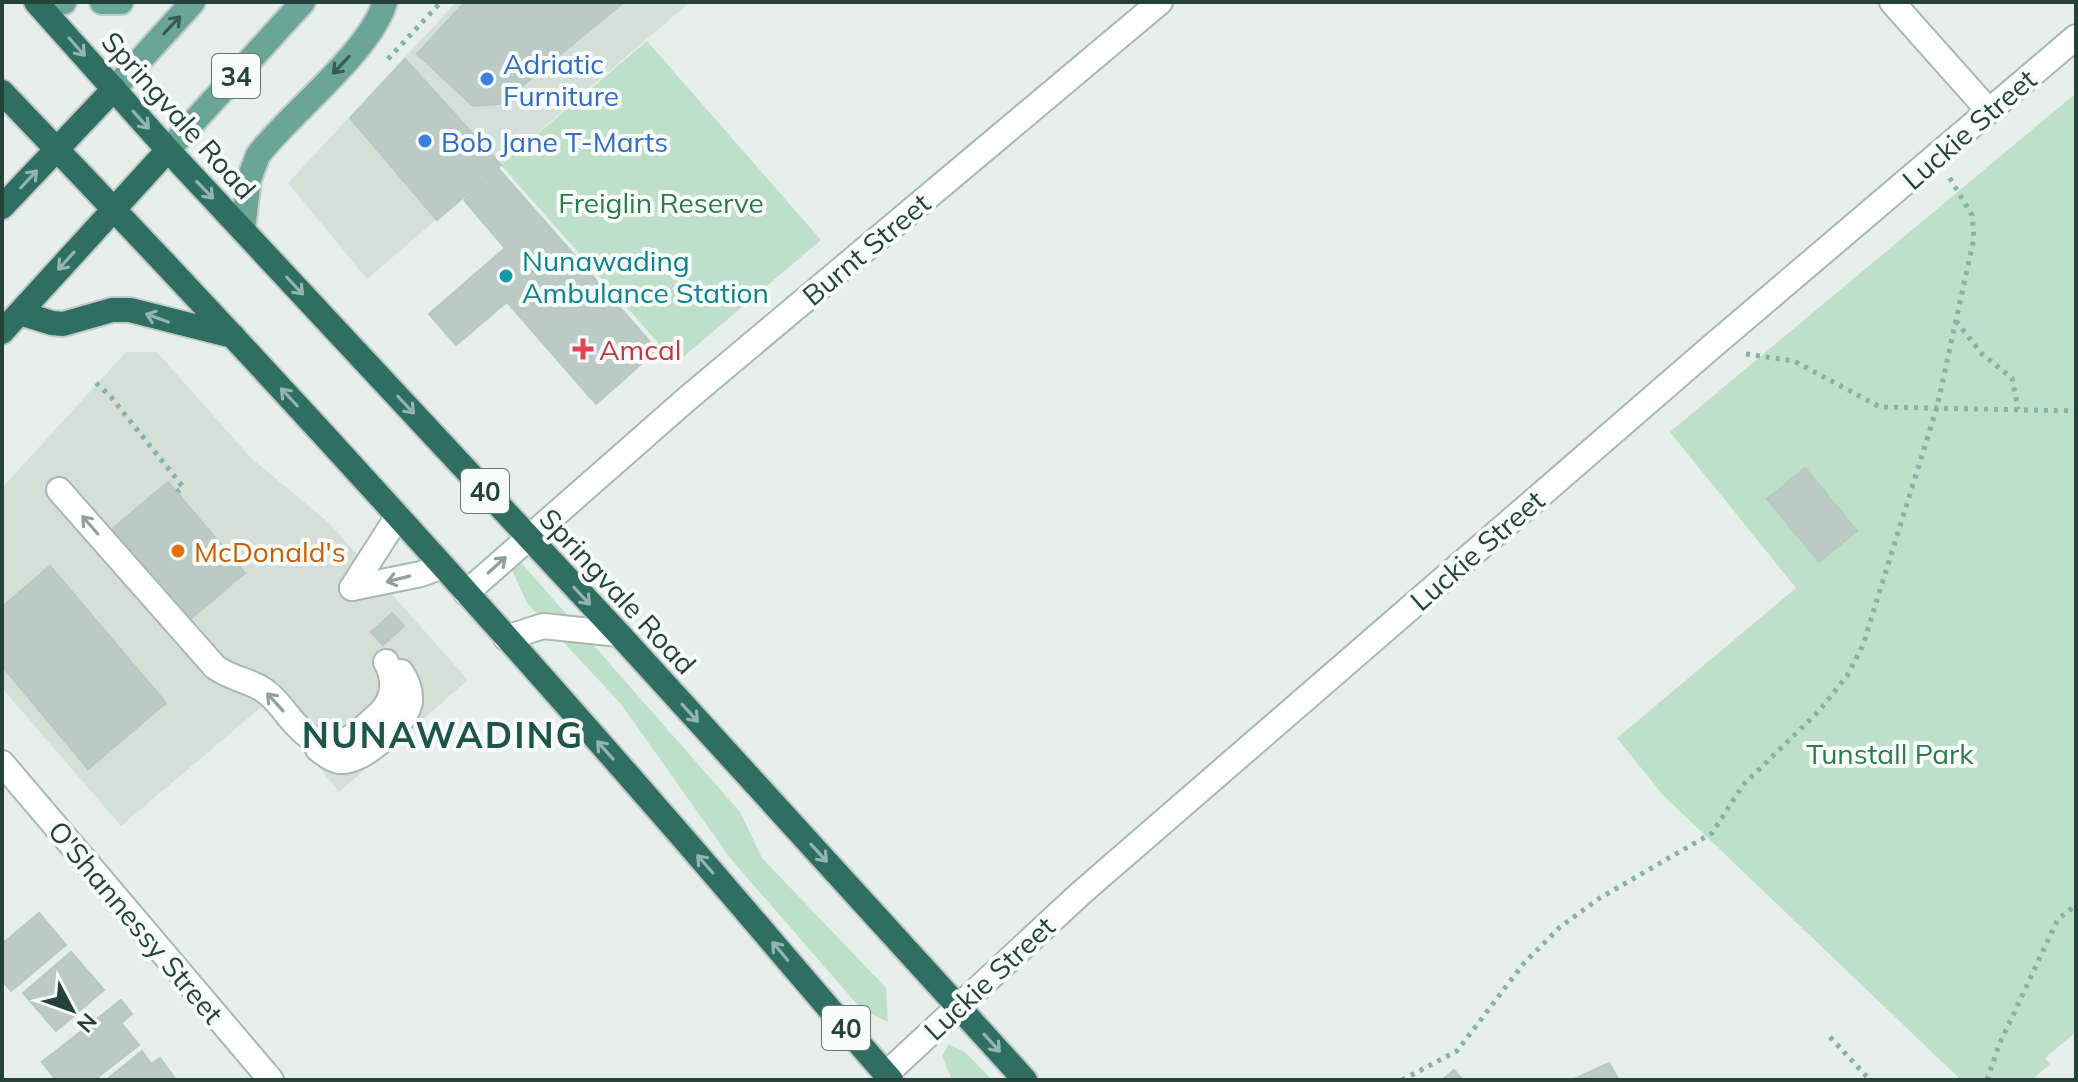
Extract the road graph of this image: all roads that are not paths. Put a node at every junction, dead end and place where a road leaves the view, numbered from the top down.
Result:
1 (64, 2) edge
2 (102, 2) edge
3 (121, 2) edge
4 (193, 2) edge
5 (303, 2) edge
6 (385, 2) edge
7 (1160, 2) edge
8 (1892, 2) edge
9 (38, 4) edge
10 (2076, 37) edge
11 (114, 89) junction
12 (2, 92) edge
13 (1989, 111) junction
14 (168, 150) junction
15 (56, 151) junction
16 (2, 207) edge
17 (114, 210) junction
18 (243, 228) junction
19 (20, 313) junction
20 (2, 332) edge
21 (233, 336) junction
22 (59, 490) dead end
23 (398, 516) junction
24 (528, 537) junction
25 (442, 566) junction
26 (466, 593) junction
27 (619, 634) junction
28 (506, 638) junction
29 (394, 667) dead end
30 (2, 763) edge
31 (958, 1006) junction
32 (889, 1077) edge
33 (271, 1080) edge
34 (1025, 1080) edge

1 - 9 main road
2 - 3 main road
11 -> 4 main road
5 - 14 main road, 34
6 -> 18 main road
7 - 24 street, Burnt Street
8 - 13 street
9 -> 11 highway, Springvale Road / 40
10 - 13 street, Luckie Street
11 -> 14 highway, Springvale Road / 40
11 - 15 highway
12 - 15 highway, 40
13 - 31 street, Luckie Street
14 - 17 highway, 34
14 -> 18 highway, Springvale Road / 40
16 -> 15 highway
15 - 17 highway, 40
17 -> 19 highway, 34
17 - 21 highway, 40
18 -> 24 highway, Springvale Road / 40
19 - 20 highway, 34
21 -> 19 highway
23 -> 21 highway, 40
29 -> 22 street
23 - 25 highway, 40
25 -> 23 street
26 -> 24 street, Burnt Street
24 -> 27 highway, Springvale Road / 40
25 - 26 highway, 40
26 - 28 highway, 40
27 - 28 street
27 -> 31 highway, Springvale Road / 40
32 -> 28 highway, 40
30 - 33 street, O'Shannessy Street
31 - 32 street, Luckie Street
31 -> 34 highway, Springvale Road / 40

